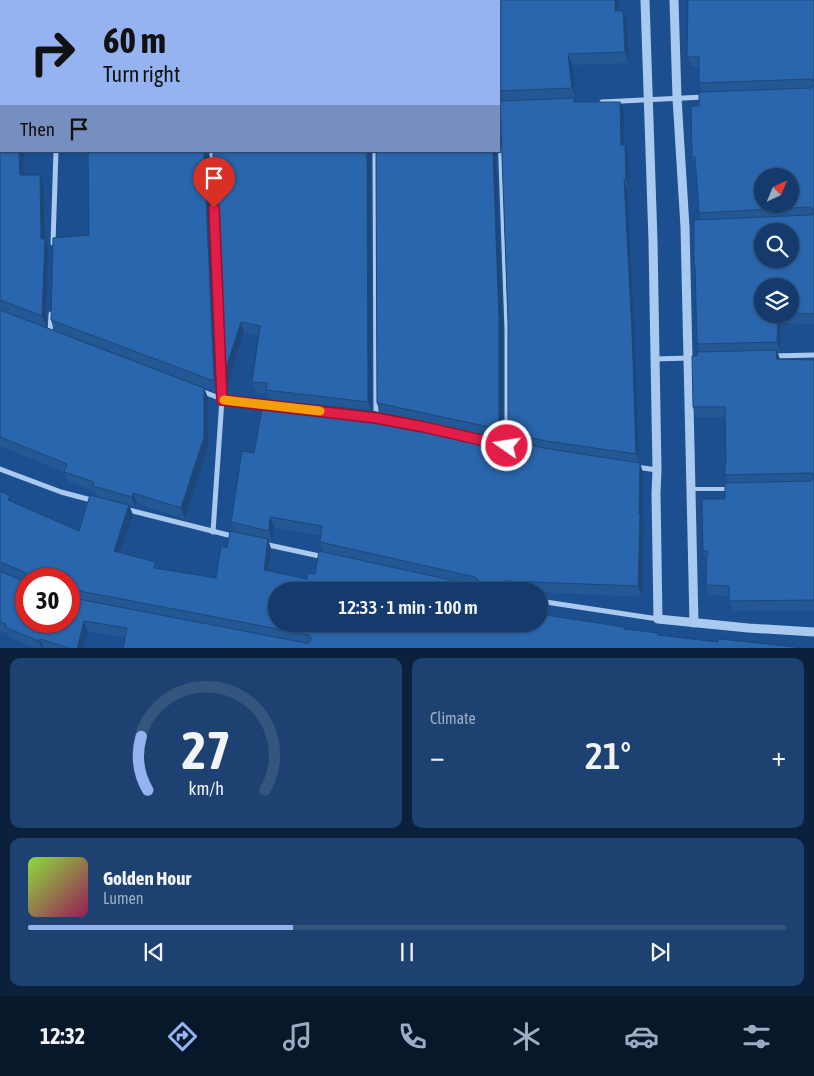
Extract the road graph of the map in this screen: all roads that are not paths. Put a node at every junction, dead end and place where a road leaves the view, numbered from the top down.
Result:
1 (645, 0) edge
2 (674, 0) edge
3 (706, 97) edge
4 (677, 98) junction
5 (648, 100) junction
6 (598, 102) edge
7 (500, 106) edge
8 (509, 106) edge
9 (500, 134) edge
10 (56, 152) edge
11 (212, 152) edge
12 (375, 152) edge
13 (53, 247) edge
14 (51, 304) edge
15 (42, 330) edge
16 (50, 333) junction
17 (59, 337) edge
18 (814, 355) edge
19 (765, 356) edge
20 (693, 358) junction
21 (654, 359) junction
22 (195, 389) edge
23 (222, 400) junction
24 (270, 405) edge
25 (366, 416) edge
26 (376, 418) junction
27 (386, 419) edge
28 (498, 443) edge
29 (507, 446) junction
30 (516, 447) edge
31 (630, 466) edge
32 (0, 469) edge
33 (657, 470) junction
34 (690, 489) junction
35 (736, 489) edge
36 (99, 502) edge
37 (118, 507) edge
38 (213, 532) junction
39 (241, 539) edge
40 (260, 543) edge
41 (326, 558) edge
42 (548, 602) edge
43 (658, 619) junction
44 (694, 623) junction
45 (814, 632) edge

1 - 5 street
2 - 4 street
3 - 4 street
4 - 5 street
4 - 20 street
5 - 6 street
5 - 21 street
7 - 8 street
9 - 29 street
10 - 13 street
11 - 23 street
12 - 26 street
14 - 16 street
15 - 16 street
16 - 17 street
18 - 19 street
20 - 21 street
20 - 34 street
21 - 33 street
22 - 23 street
23 - 24 street
23 - 38 street
25 - 26 street
26 - 27 street
28 - 29 street
29 - 30 street
31 - 33 street
32 - 36 street
33 - 43 street
34 - 35 lane
34 - 44 street
37 - 38 street
38 - 39 street
40 - 41 street
42 - 43 street
43 - 44 street
44 - 45 street

